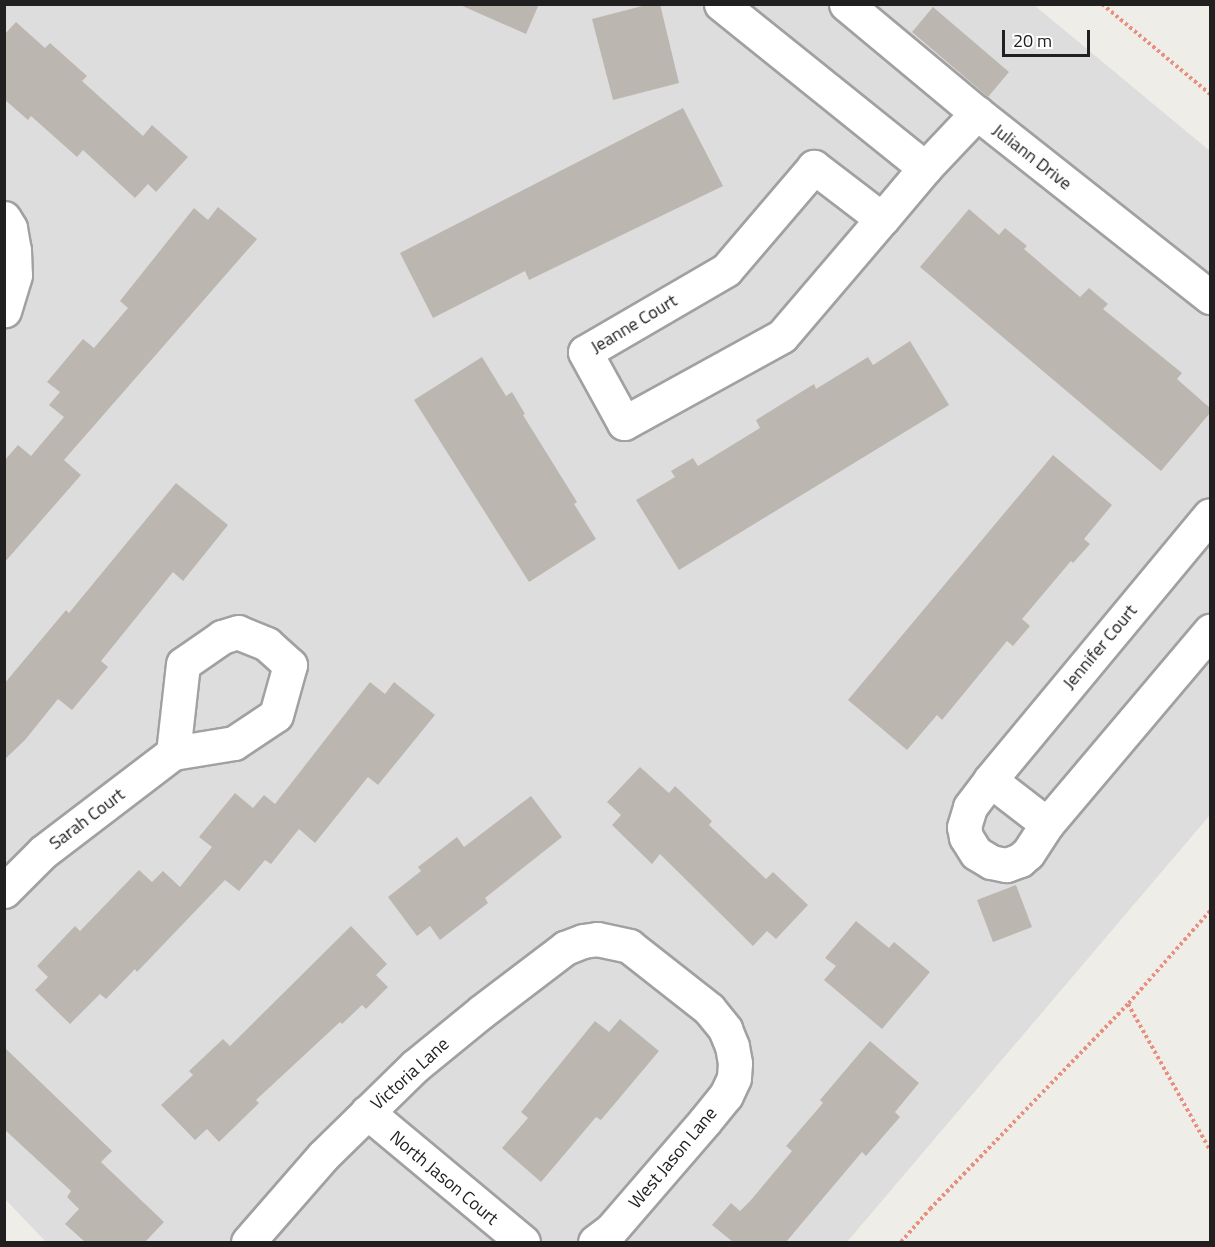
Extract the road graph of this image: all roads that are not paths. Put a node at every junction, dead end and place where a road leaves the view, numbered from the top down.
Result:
1 (721, 4) edge
2 (846, 4) edge
3 (977, 113) junction
4 (926, 168) junction
5 (4, 218) edge
6 (882, 219) junction
7 (1210, 297) edge
8 (4, 310) edge
9 (1210, 515) edge
10 (1210, 632) edge
11 (173, 753) dead end
12 (990, 780) junction
13 (1047, 824) junction
14 (4, 891) edge
15 (597, 939) joint
16 (367, 1112) junction
17 (248, 1242) edge
18 (523, 1242) edge
19 (595, 1242) edge

1 - 4 street
2 - 3 street
3 - 4 street, Juliann Drive
3 - 7 street, Juliann Drive
4 - 6 street, Jeanne Court
5 - 8 street
6 - 6 street, Jeanne Court
9 - 12 street, Jennifer Court
10 - 13 street
11 - 14 street, Sarah Court
12 - 13 street
12 - 13 street
15 - 16 street, Victoria Lane
15 - 19 street, West Jason Lane
16 - 17 street, Victoria Lane
16 - 18 street, North Jason Court

